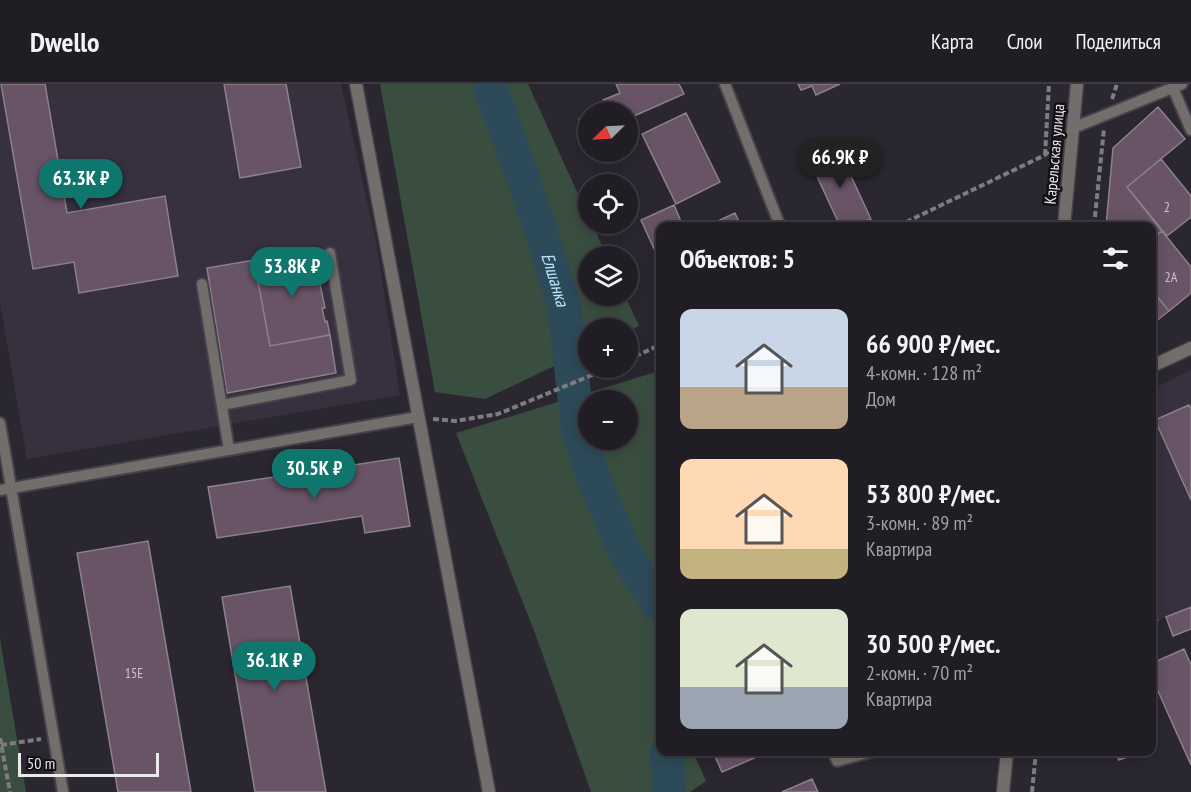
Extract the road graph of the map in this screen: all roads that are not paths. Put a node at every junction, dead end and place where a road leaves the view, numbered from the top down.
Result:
1 (356, 84) edge
2 (724, 84) edge
3 (1077, 84) edge
4 (1178, 86) edge
5 (1073, 128) junction
6 (1191, 130) edge
7 (778, 222) edge
8 (1064, 222) edge
9 (330, 253) dead end
10 (202, 285) dead end
11 (1191, 348) edge
12 (1156, 364) edge
13 (222, 405) junction
14 (418, 417) junction
15 (0, 423) edge
16 (229, 450) junction
17 (6, 489) edge
18 (835, 756) edge
19 (856, 756) edge
20 (1007, 756) edge
21 (63, 792) edge
22 (489, 792) edge
23 (1003, 792) edge

1 - 14 street
2 - 7 lane
3 - 5 street, Карельская улица
4 - 5 lane
4 - 6 lane
5 - 8 street, Карельская улица
9 - 13 lane
10 - 13 lane
11 - 12 street
13 - 16 lane
14 - 16 lane
14 - 22 street
15 - 17 lane
16 - 17 lane
17 - 21 lane
18 - 19 lane
20 - 23 street

